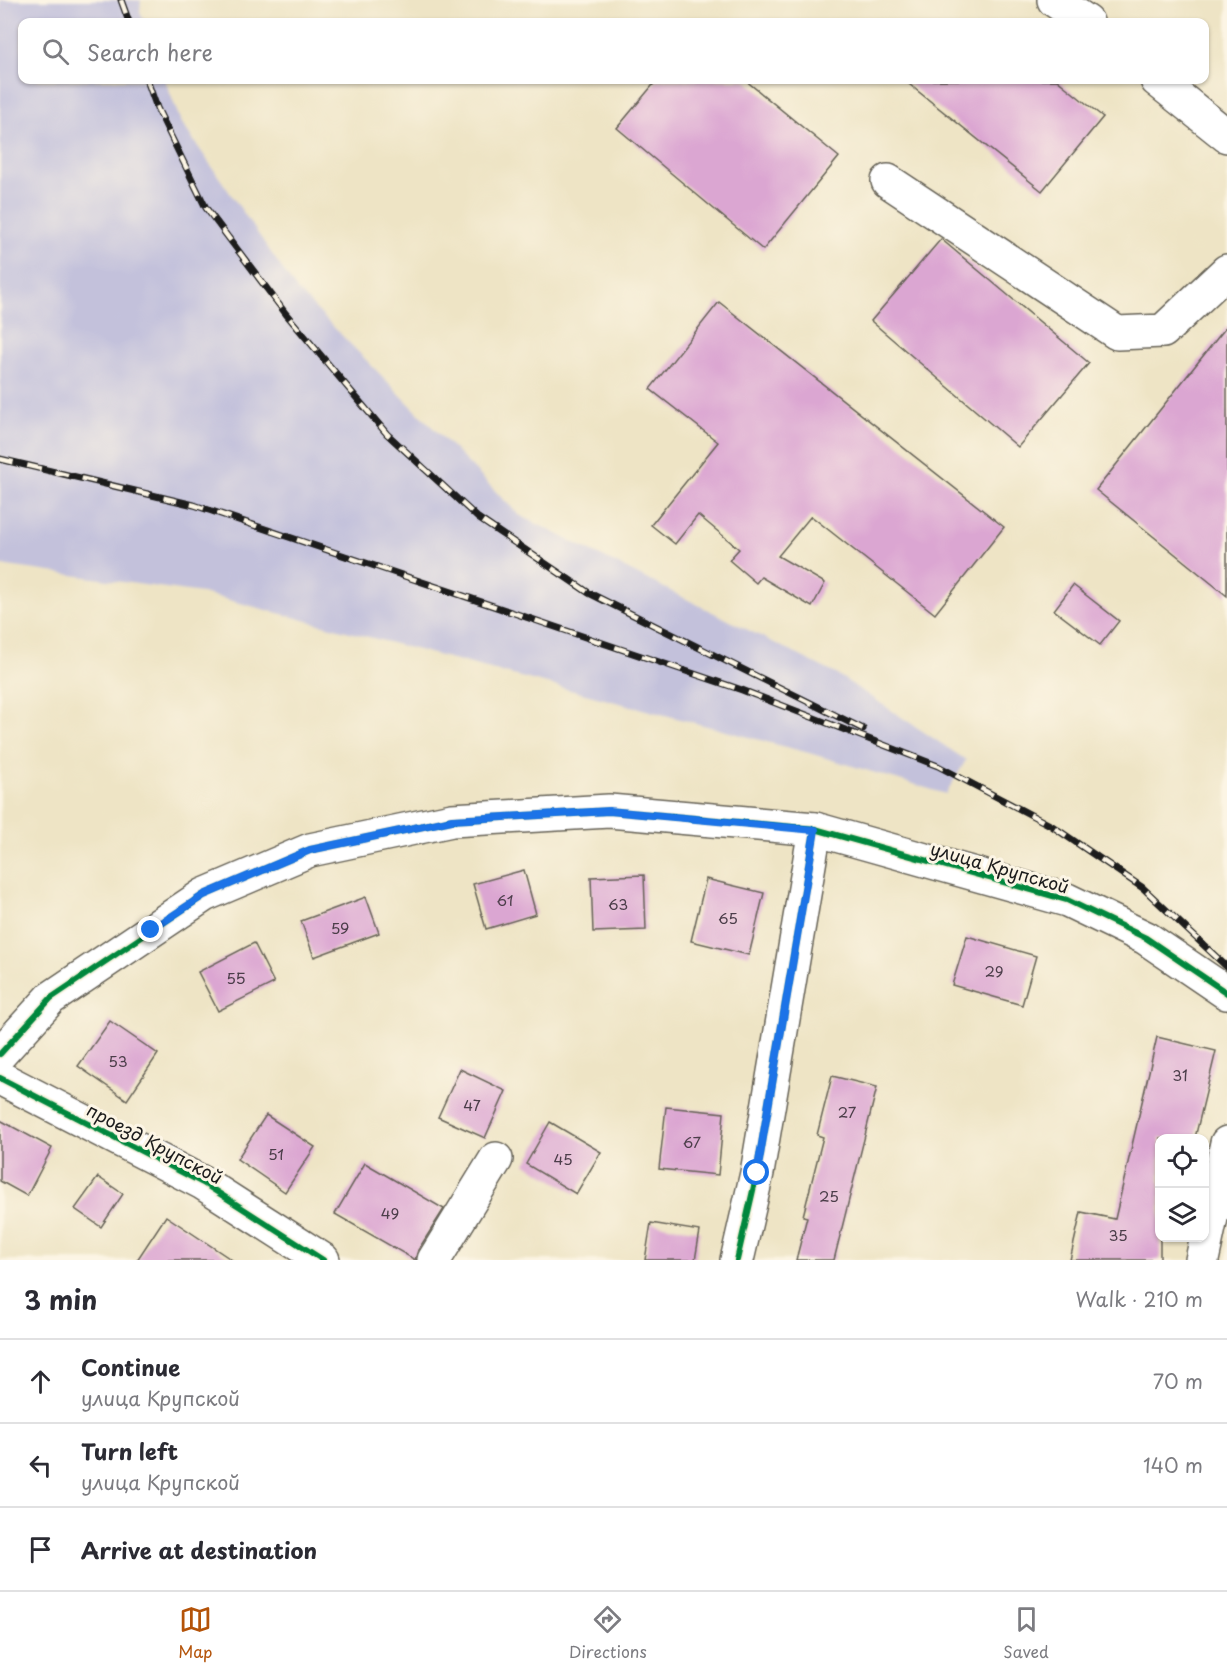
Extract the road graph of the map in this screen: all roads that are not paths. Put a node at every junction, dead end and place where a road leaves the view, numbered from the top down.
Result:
1 (1054, 0) edge
2 (1081, 18) edge
3 (1162, 84) edge
4 (1227, 136) edge
5 (888, 181) dead end
6 (1227, 271) edge
7 (815, 830) junction
8 (1227, 993) edge
9 (0, 1054) edge
10 (0, 1078) edge
11 (1227, 1143) edge
12 (496, 1159) dead end
13 (323, 1260) edge
14 (434, 1260) edge
15 (737, 1260) edge
16 (1202, 1260) edge

1 - 2 street
3 - 4 street
5 - 6 street
7 - 8 street, улица Крупской
7 - 9 street, улица Крупской
7 - 15 street
10 - 13 street, проезд Крупской
11 - 16 street
12 - 14 street

